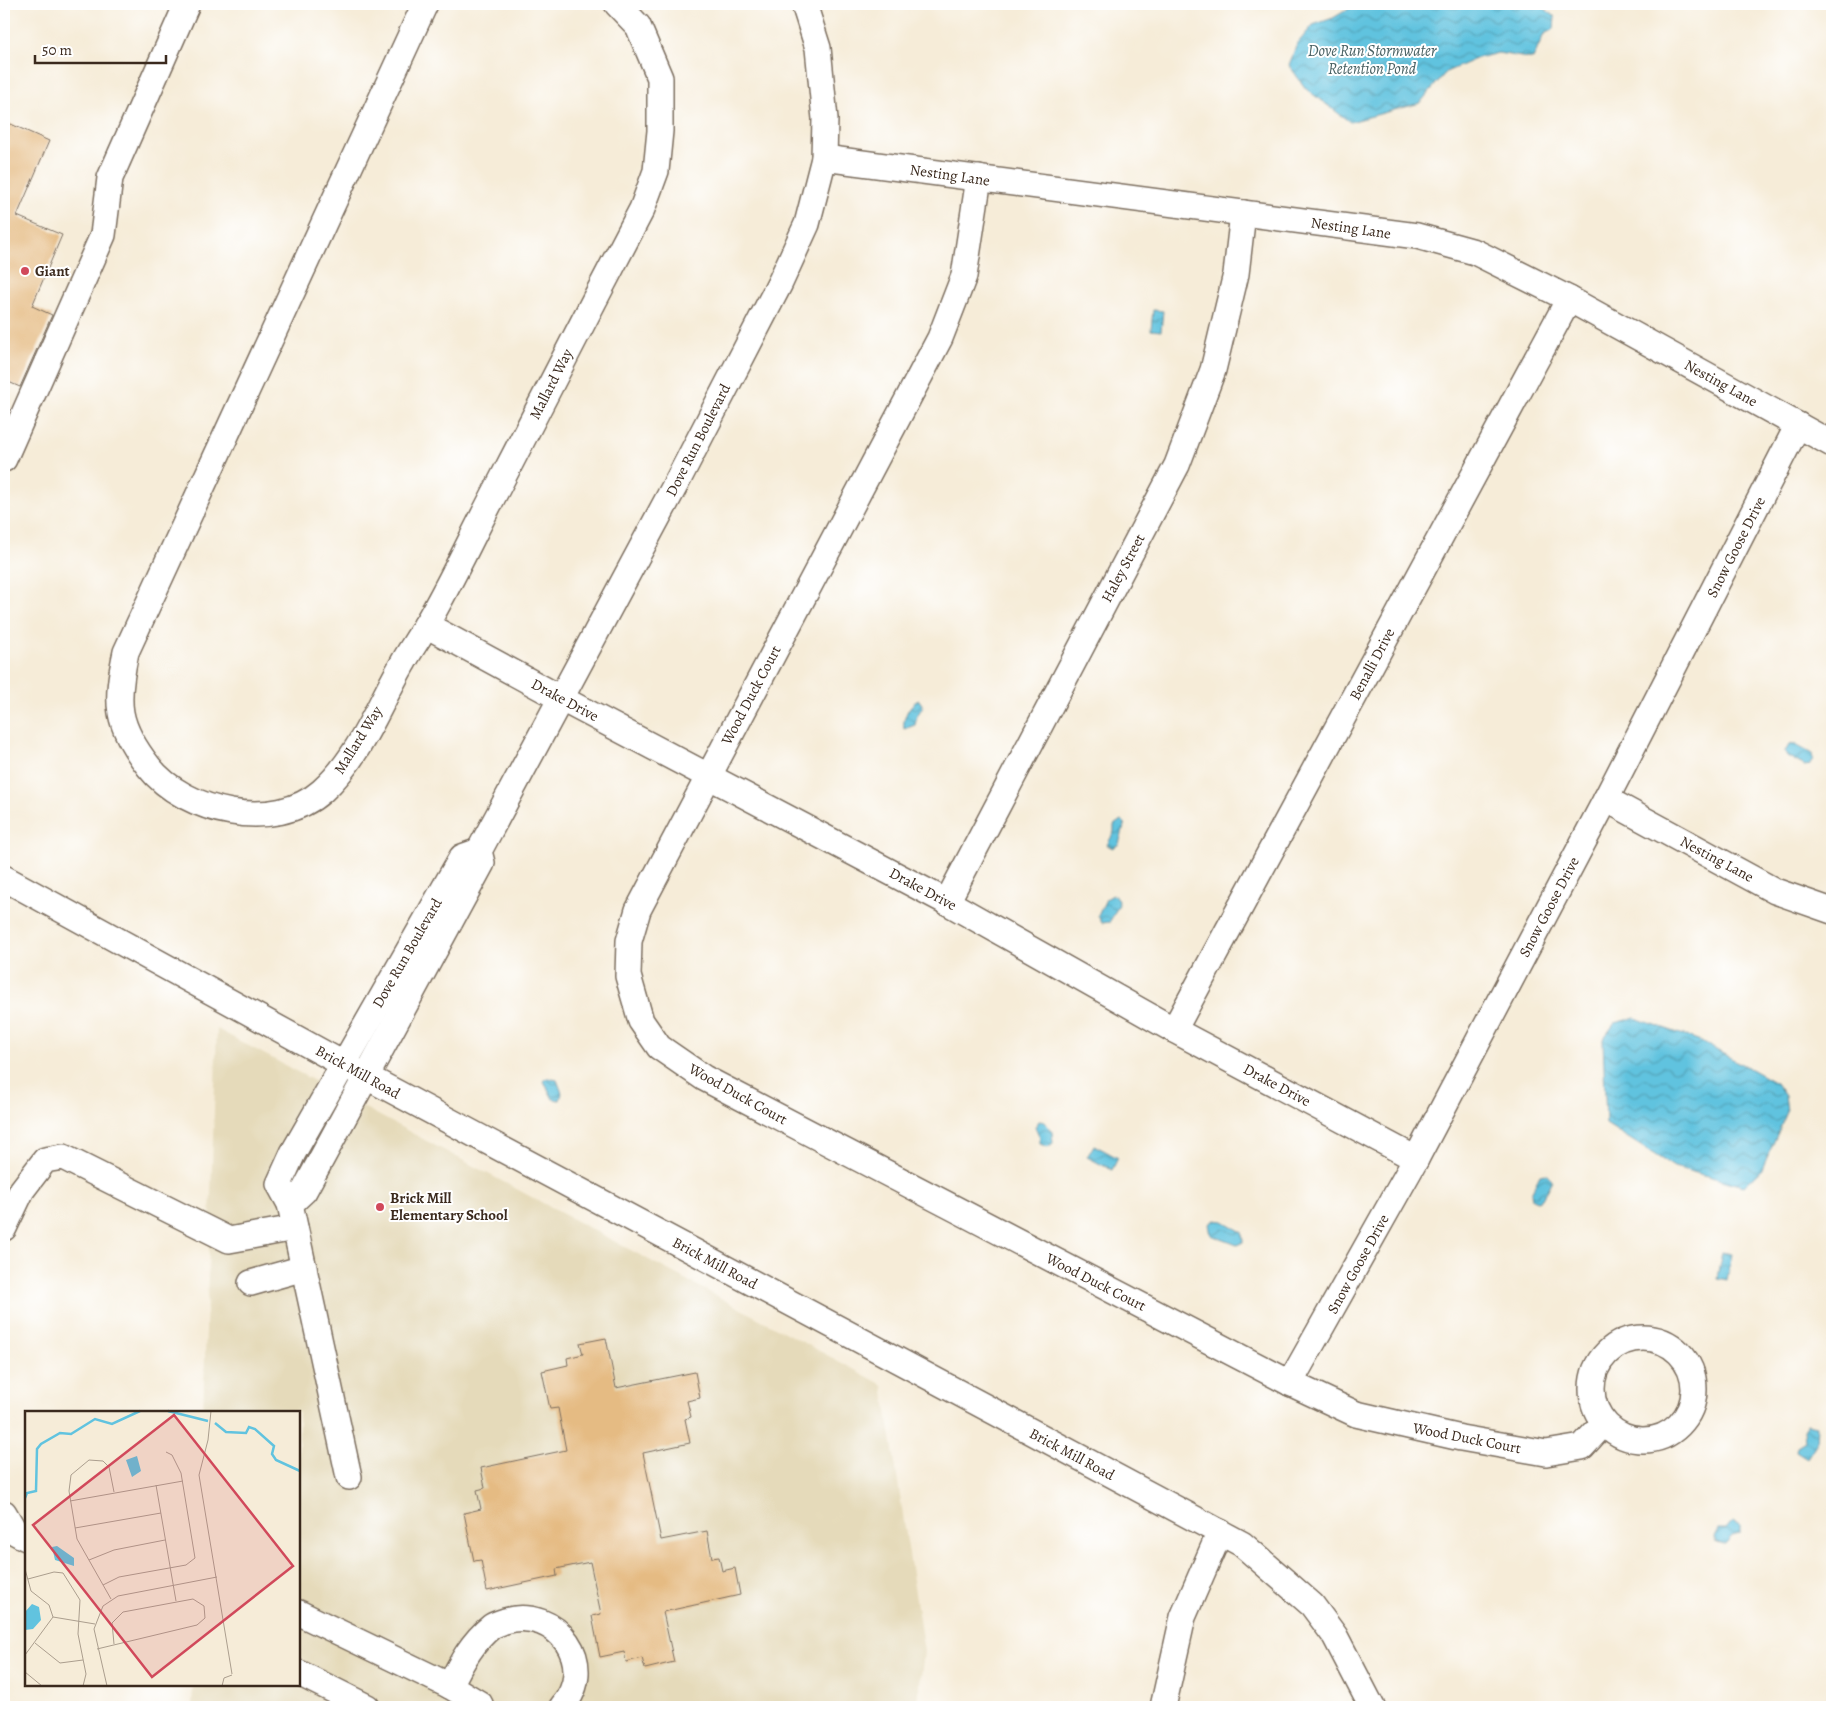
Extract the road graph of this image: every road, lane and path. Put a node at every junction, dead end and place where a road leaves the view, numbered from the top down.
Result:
1 (187, 4) edge
2 (425, 4) edge
3 (617, 4) edge
4 (804, 4) edge
5 (824, 158) junction
6 (979, 178) junction
7 (1243, 213) junction
8 (1569, 299) junction
9 (1798, 425) junction
10 (1832, 444) edge
11 (4, 459) edge
12 (426, 625) junction
13 (560, 698) junction
14 (708, 776) junction
15 (1606, 799) junction
16 (479, 852) junction
17 (4, 878) edge
18 (947, 902) junction
19 (1832, 911) edge
20 (1174, 1030) junction
21 (343, 1064) junction
22 (366, 1077) junction
23 (1416, 1159) junction
24 (290, 1204) junction
25 (4, 1228) edge
26 (295, 1228) junction
27 (304, 1268) junction
28 (251, 1283) dead end
29 (1290, 1384) junction
30 (1604, 1423) junction
31 (349, 1477) dead end
32 (4, 1513) edge
33 (1220, 1532) junction
34 (25, 1537) edge
35 (300, 1612) edge
36 (300, 1674) edge
37 (450, 1686) junction
38 (367, 1707) edge
39 (480, 1707) edge
40 (562, 1707) edge
41 (1163, 1707) edge
42 (1372, 1707) edge

1 - 11 street
2 - 12 street, Mallard Way
3 - 12 street, Mallard Way
4 - 5 street, Dove Run Boulevard
5 - 6 street, Nesting Lane
5 - 13 street, Dove Run Boulevard
6 - 7 street, Nesting Lane
6 - 14 street, Wood Duck Court
7 - 8 street, Nesting Lane
7 - 18 street, Haley Street
8 - 9 street, Nesting Lane
8 - 20 street, Benalli Drive
9 - 10 street, Nesting Lane
9 - 15 street, Snow Goose Drive
12 - 13 street, Drake Drive
13 - 14 street, Drake Drive
13 - 16 street, Dove Run Boulevard
14 - 18 street, Drake Drive
14 - 29 street, Wood Duck Court
15 - 19 street, Nesting Lane
15 - 23 street, Snow Goose Drive
16 - 21 street, Dove Run Boulevard
16 - 22 street, Dove Run Boulevard
17 - 21 street, Brick Mill Road
18 - 20 street, Drake Drive
20 - 23 street, Drake Drive
21 - 22 street, Brick Mill Road
21 - 24 street, Dove Run Boulevard
22 - 24 street, Dove Run Boulevard
22 - 33 street, Brick Mill Road
23 - 29 street, Snow Goose Drive
24 - 26 street
25 - 26 street
26 - 27 street
27 - 28 street
27 - 31 street
29 - 30 street, Wood Duck Court
30 - 30 street
32 - 34 street
33 - 41 street
33 - 42 street, Brick Mill Road
35 - 37 street
36 - 38 street
37 - 39 street
37 - 40 street

